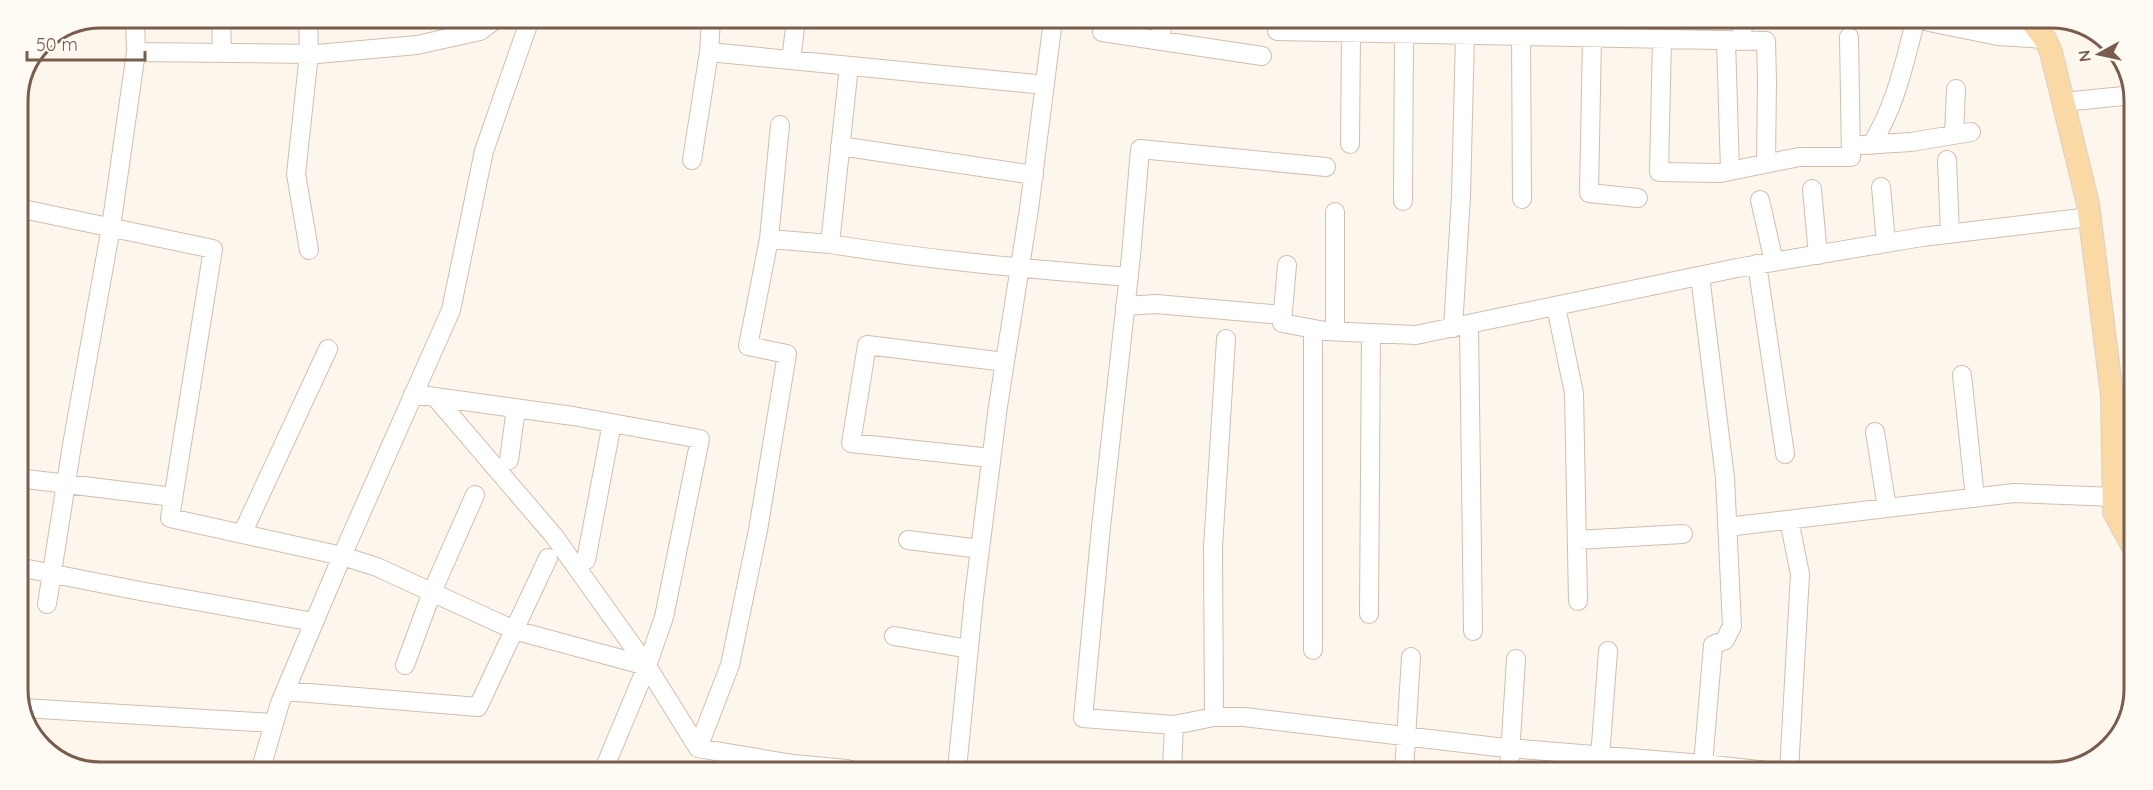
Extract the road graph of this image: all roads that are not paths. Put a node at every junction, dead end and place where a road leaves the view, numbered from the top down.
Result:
1 (135, 29) edge
2 (221, 29) edge
3 (308, 29) edge
4 (483, 29) edge
5 (527, 29) edge
6 (710, 29) edge
7 (795, 29) edge
8 (1052, 29) edge
9 (1162, 29) edge
10 (1276, 29) edge
11 (1591, 29) edge
12 (1740, 29) edge
13 (1913, 29) edge
14 (1964, 29) edge
15 (2039, 31) edge
16 (1102, 32) dead end
17 (1351, 33) junction
18 (1404, 34) junction
19 (1465, 35) junction
20 (1521, 36) junction
21 (1849, 38) dead end
22 (1662, 39) junction
23 (1733, 40) junction
24 (1161, 41) junction
25 (136, 52) junction
26 (709, 52) junction
27 (222, 53) junction
28 (309, 54) junction
29 (1262, 56) dead end
30 (791, 60) junction
31 (849, 66) junction
32 (1045, 85) junction
33 (1956, 89) dead end
34 (2124, 96) edge
35 (2063, 102) junction
36 (780, 125) dead end
37 (1350, 144) dead end
38 (1871, 145) junction
39 (840, 146) junction
40 (1851, 146) junction
41 (692, 160) dead end
42 (1947, 160) dead end
43 (1766, 163) junction
44 (1326, 167) dead end
45 (1730, 171) junction
46 (1034, 175) junction
47 (1881, 187) dead end
48 (1812, 189) dead end
49 (1638, 198) dead end
50 (1522, 199) dead end
51 (1760, 200) dead end
52 (1402, 201) dead end
53 (28, 210) edge
54 (1335, 212) dead end
55 (2090, 217) junction
56 (111, 227) junction
57 (1950, 234) junction
58 (769, 239) junction
59 (1886, 243) junction
60 (830, 244) junction
61 (309, 250) dead end
62 (1818, 255) junction
63 (1765, 263) junction
64 (1287, 265) dead end
65 (1020, 268) junction
66 (1700, 276) junction
67 (1129, 277) junction
68 (1125, 306) junction
69 (1556, 307) junction
70 (1282, 315) junction
71 (1461, 326) junction
72 (1313, 330) junction
73 (1335, 331) junction
74 (1371, 333) junction
75 (1226, 339) dead end
76 (328, 349) dead end
77 (1005, 362) junction
78 (1962, 375) dead end
79 (413, 394) junction
80 (435, 397) junction
81 (516, 408) junction
82 (612, 423) junction
83 (2123, 426) edge
84 (1875, 432) dead end
85 (1785, 454) dead end
86 (991, 459) junction
87 (509, 460) dead end
88 (29, 479) edge
89 (66, 484) junction
90 (475, 495) dead end
91 (173, 497) junction
92 (2114, 497) junction
93 (1975, 498) junction
94 (1887, 508) junction
95 (1789, 520) junction
96 (1727, 527) junction
97 (2124, 530) edge
98 (242, 534) junction
99 (1683, 534) dead end
100 (908, 540) dead end
101 (1577, 540) junction
102 (980, 549) junction
103 (342, 556) junction
104 (548, 558) dead end
105 (586, 560) dead end
106 (29, 569) edge
107 (52, 573) junction
108 (432, 592) junction
109 (1578, 601) dead end
110 (47, 604) dead end
111 (1369, 614) dead end
112 (314, 622) junction
113 (514, 630) junction
114 (1473, 631) dead end
115 (894, 636) dead end
116 (969, 649) junction
117 (1313, 650) dead end
118 (1608, 651) dead end
119 (1411, 657) dead end
120 (1516, 659) dead end
121 (405, 665) dead end
122 (646, 666) junction
123 (285, 691) junction
124 (31, 708) edge
125 (1214, 717) junction
126 (274, 723) junction
127 (1174, 725) junction
128 (1406, 736) junction
129 (698, 748) junction
130 (1510, 748) junction
131 (263, 762) edge
132 (607, 762) edge
133 (781, 762) edge
134 (958, 762) edge
135 (1172, 762) edge
136 (1405, 762) edge
137 (1509, 762) edge
138 (1593, 762) edge
139 (1599, 762) edge
140 (1703, 762) edge
141 (1790, 762) edge

1 - 25 street
2 - 27 street
3 - 28 street
4 - 28 street
5 - 79 street
6 - 26 street
7 - 30 street
8 - 32 street
9 - 24 street
10 - 17 street
11 - 20 street
11 - 22 street
11 - 49 street
12 - 23 street
13 - 38 street
14 - 15 street
15 - 35 main road
16 - 24 street
17 - 18 street
17 - 37 street
18 - 19 street
18 - 52 street
19 - 20 street
19 - 71 street
20 - 50 street
21 - 40 street
22 - 23 street
22 - 45 street
23 - 43 street
23 - 45 street
24 - 29 street
25 - 27 street
25 - 56 street
26 - 30 street
26 - 41 street
27 - 28 street
28 - 61 street
30 - 31 street
31 - 32 street
31 - 39 street
32 - 46 street
33 - 38 street
34 - 35 street
35 - 55 main road
36 - 58 street
38 - 40 street
39 - 46 street
39 - 60 street
40 - 43 street
42 - 57 street
43 - 45 street
44 - 67 street
46 - 65 street
47 - 59 street
48 - 62 street
51 - 63 street
53 - 56 street
54 - 73 street
55 - 57 street
55 - 83 main road
56 - 89 street
56 - 91 street
57 - 59 street
58 - 60 street
58 - 129 street
59 - 62 street
60 - 65 street
62 - 63 street
63 - 66 street
63 - 85 street
64 - 70 street
65 - 67 street
65 - 77 street
66 - 69 street
66 - 96 street
67 - 68 street
68 - 70 street
68 - 127 street
69 - 71 street
69 - 101 street
70 - 72 street
71 - 74 street
71 - 114 street
72 - 73 street
72 - 117 street
73 - 74 street
74 - 111 street
75 - 125 street
76 - 98 street
77 - 86 street
77 - 86 street
78 - 93 street
79 - 80 street
79 - 103 street
80 - 81 street
80 - 122 street
81 - 82 street
81 - 87 street
82 - 105 street
82 - 122 street
83 - 92 main road
84 - 94 street
86 - 102 street
88 - 89 street
89 - 91 street
89 - 107 street
90 - 108 street
91 - 98 street
92 - 93 street
92 - 97 main road
93 - 94 street
94 - 95 street
95 - 96 street
95 - 141 street
96 - 140 street
98 - 103 street
99 - 101 street
100 - 102 street
101 - 109 street
102 - 116 street
103 - 108 street
103 - 112 street
104 - 113 street
106 - 107 street
107 - 110 street
107 - 112 street
108 - 113 street
108 - 121 street
112 - 123 street
113 - 122 street
113 - 123 street
115 - 116 street
116 - 134 street
118 - 139 street
119 - 128 street
120 - 130 street
122 - 129 street
122 - 132 street
123 - 126 street
124 - 126 street
125 - 127 street
125 - 128 street
126 - 131 street
127 - 135 street
128 - 130 street
128 - 136 street
129 - 133 street
130 - 137 street
130 - 138 street

